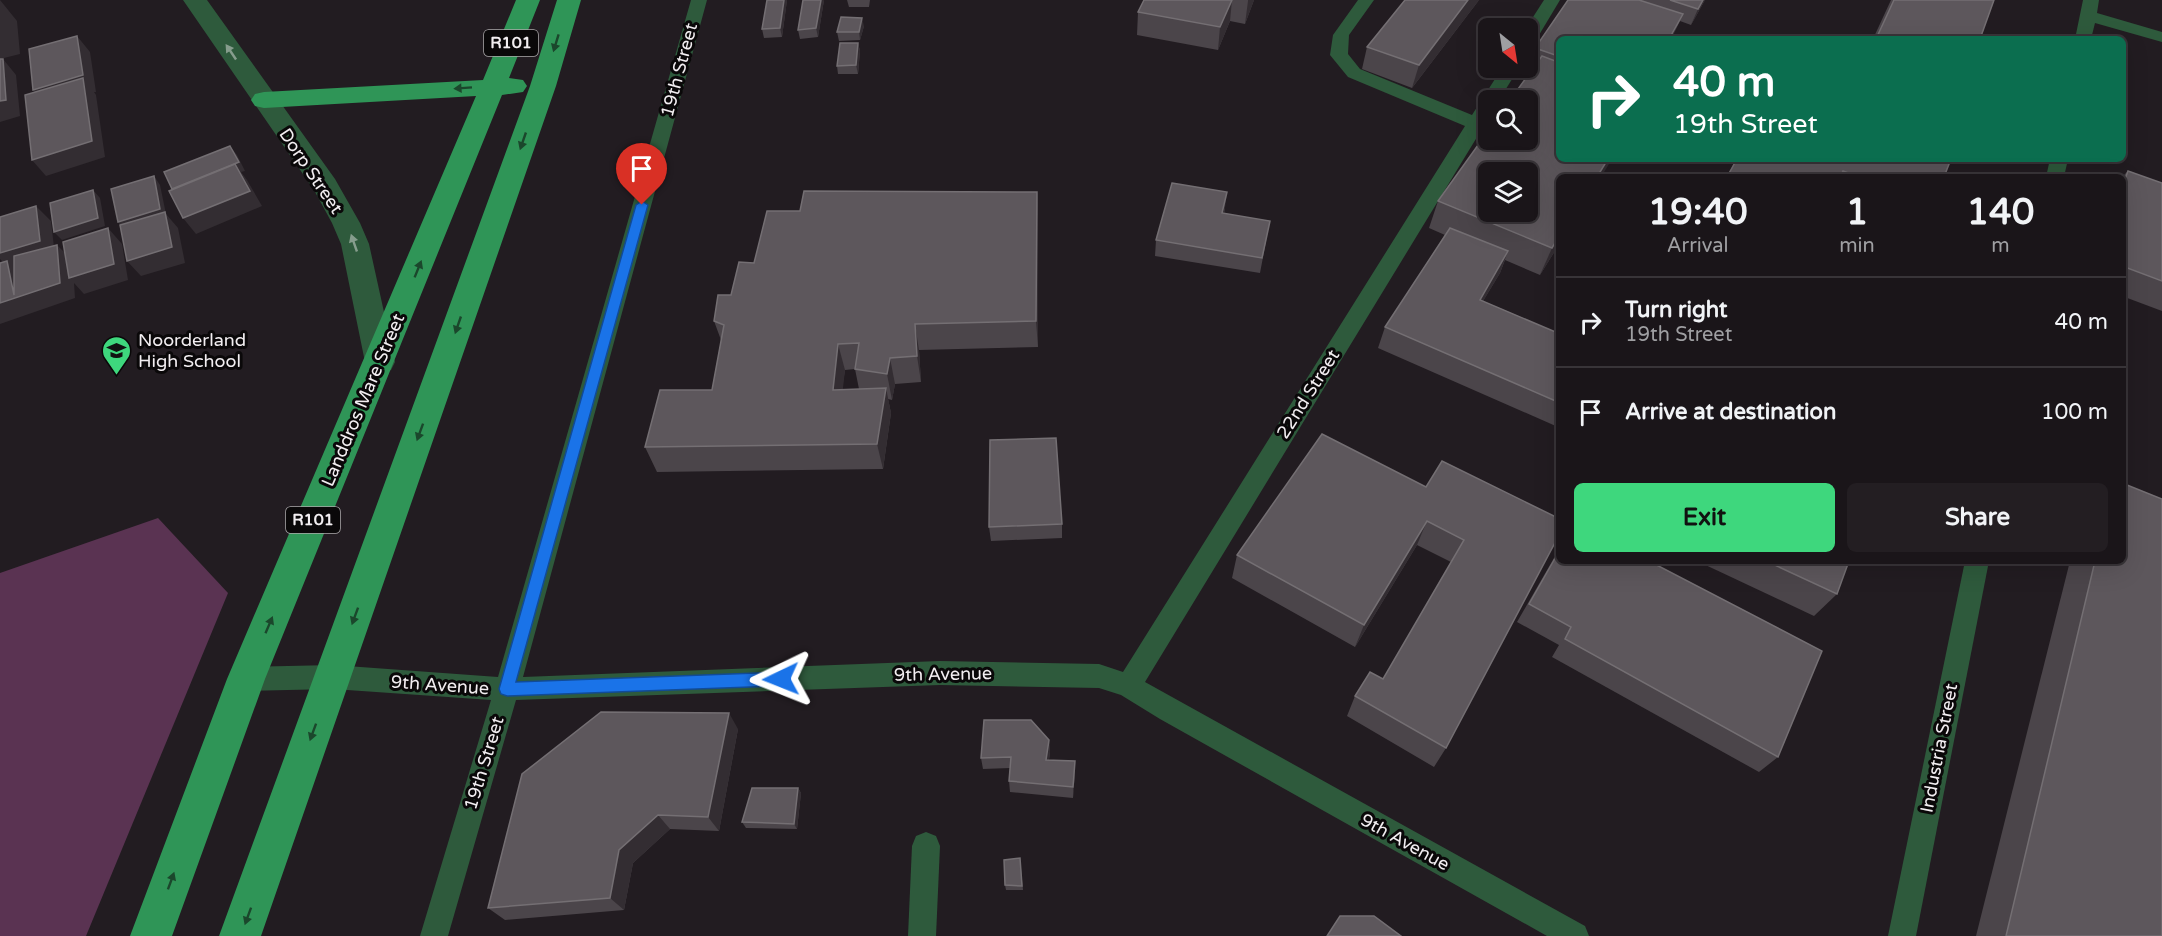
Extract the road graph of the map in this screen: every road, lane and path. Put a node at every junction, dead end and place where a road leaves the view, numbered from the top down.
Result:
1 (195, 0) edge
2 (528, 0) edge
3 (569, 0) edge
4 (699, 0) edge
5 (1366, 0) edge
6 (1552, 0) edge
7 (2089, 8) edge
8 (1538, 23) edge
9 (2084, 36) edge
10 (2162, 37) edge
11 (494, 86) junction
12 (543, 86) junction
13 (264, 100) junction
14 (1478, 121) edge
15 (1476, 124) junction
16 (380, 362) junction
17 (1976, 564) edge
18 (333, 677) junction
19 (246, 679) junction
20 (1129, 686) junction
21 (507, 689) junction
22 (926, 846) dead end
23 (151, 936) edge
24 (240, 936) edge
25 (434, 936) edge
26 (922, 936) edge
27 (1575, 936) edge
28 (1902, 936) edge

13 -> 1 street, Dorp Street
2 - 11 main road, Landdros Mare Street / R101
3 -> 12 main road, R101
4 - 21 lane, 19th Street
5 - 15 lane
6 - 8 lane
7 - 9 lane
7 - 10 lane
11 - 12 main road
11 -> 13 main road
16 -> 11 main road, Landdros Mare Street / R101
12 -> 18 main road, R101
16 -> 13 street, Dorp Street
14 - 15 lane, 22nd Street
15 - 20 lane, 22nd Street
19 -> 16 main road, Landdros Mare Street / R101
17 - 28 lane, Industria Street
18 - 19 lane, 9th Avenue
18 - 21 lane, 9th Avenue
18 -> 24 main road, R101
23 -> 19 main road, Landdros Mare Street / R101
20 - 21 lane, 9th Avenue
20 - 27 lane, 9th Avenue
21 - 25 lane, 19th Street
22 - 26 lane

